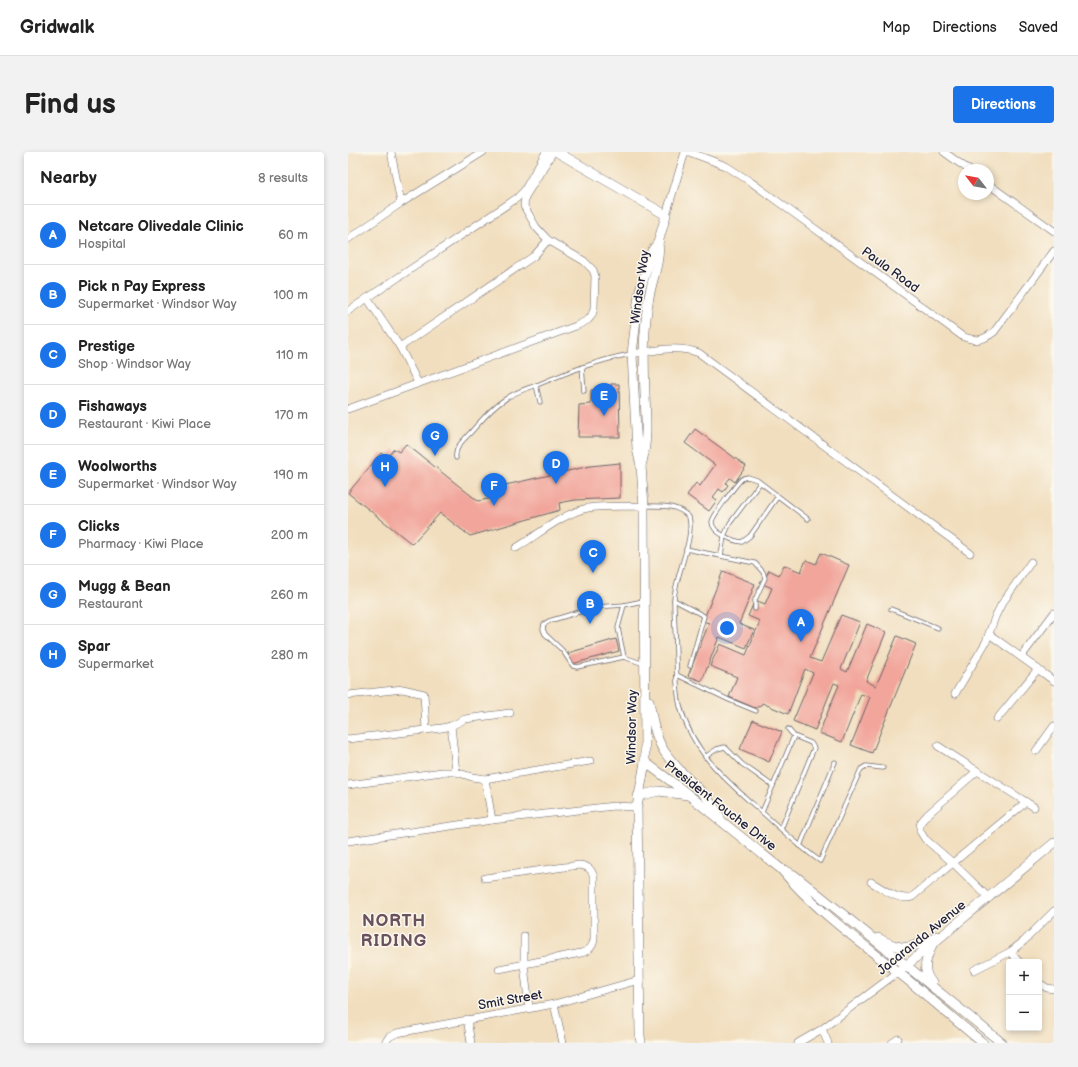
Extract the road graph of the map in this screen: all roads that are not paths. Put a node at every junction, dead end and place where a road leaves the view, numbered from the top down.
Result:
1 (391, 152) edge
2 (483, 152) edge
3 (546, 152) edge
4 (553, 152) edge
5 (557, 152) edge
6 (685, 152) edge
7 (689, 152) edge
8 (944, 152) edge
9 (961, 164) edge
10 (994, 188) edge
11 (526, 192) junction
12 (401, 203) junction
13 (507, 204) junction
14 (524, 206) junction
15 (666, 215) junction
16 (1054, 232) edge
17 (348, 239) edge
18 (548, 240) junction
19 (658, 243) junction
20 (1054, 251) edge
21 (367, 298) junction
22 (348, 310) edge
23 (400, 347) junction
24 (644, 352) junction
25 (632, 354) junction
26 (582, 367) junction
27 (418, 384) junction
28 (536, 385) junction
29 (584, 391) dead end
30 (540, 402) dead end
31 (348, 409) edge
32 (456, 458) dead end
33 (641, 466) junction
34 (760, 483) junction
35 (778, 496) junction
36 (644, 506) junction
37 (808, 519) dead end
38 (724, 536) junction
39 (516, 548) dead end
40 (686, 549) junction
41 (970, 553) dead end
42 (721, 556) junction
43 (1031, 562) dead end
44 (674, 600) junction
45 (644, 601) junction
46 (624, 606) junction
47 (755, 609) dead end
48 (891, 609) dead end
49 (1054, 613) edge
50 (938, 628) dead end
51 (989, 634) junction
52 (624, 657) junction
53 (1021, 657) junction
54 (645, 664) junction
55 (690, 666) dead end
56 (1038, 669) junction
57 (677, 674) junction
58 (1054, 681) edge
59 (645, 686) junction
60 (955, 694) dead end
61 (348, 695) edge
62 (756, 711) dead end
63 (510, 713) dead end
64 (997, 719) dead end
65 (451, 726) junction
66 (1054, 726) edge
67 (788, 729) dead end
68 (426, 730) junction
69 (794, 736) junction
70 (348, 739) edge
71 (938, 746) dead end
72 (1036, 751) dead end
73 (705, 757) junction
74 (590, 761) dead end
75 (645, 762) junction
76 (835, 762) dead end
77 (883, 768) dead end
78 (977, 771) junction
79 (456, 772) junction
80 (486, 779) junction
81 (348, 785) edge
82 (773, 786) junction
83 (690, 795) junction
84 (638, 796) junction
85 (1026, 802) junction
86 (637, 807) junction
87 (1034, 807) dead end
88 (762, 812) junction
89 (492, 820) junction
90 (722, 821) junction
91 (781, 829) junction
92 (348, 841) edge
93 (1054, 844) edge
94 (800, 846) junction
95 (953, 863) junction
96 (781, 869) junction
97 (485, 878) dead end
98 (871, 882) dead end
99 (989, 898) junction
100 (1054, 911) edge
101 (858, 926) junction
102 (948, 931) junction
103 (524, 936) dead end
104 (933, 944) junction
105 (1010, 952) junction
106 (1016, 959) edge
107 (524, 965) junction
108 (906, 965) junction
109 (499, 970) dead end
110 (974, 970) dead end
111 (898, 972) junction
112 (639, 980) junction
113 (1042, 985) edge
114 (1054, 989) edge
115 (945, 996) junction
116 (554, 1004) junction
117 (529, 1008) junction
118 (467, 1019) junction
119 (822, 1029) junction
120 (640, 1041) edge
121 (385, 1042) edge
122 (471, 1043) edge
123 (563, 1043) edge
124 (798, 1043) edge
125 (828, 1043) edge
126 (983, 1043) edge
127 (1002, 1043) edge

1 - 12 street
2 - 12 street
3 - 11 street
4 - 11 street
5 - 15 street
6 - 15 street
7 - 20 street, Paula Road
8 - 9 street
10 - 16 street
11 - 13 street
11 - 14 street
12 - 17 street
13 - 14 street
13 - 21 street
14 - 18 street
15 - 19 street
18 - 23 street
18 - 27 street
19 - 24 street, Windsor Way
19 - 25 street, Windsor Way
21 - 22 street
21 - 23 street
23 - 27 street
24 - 25 street
24 - 33 street, Windsor Way
24 - 41 street
25 - 26 lane
25 - 33 street, Windsor Way
26 - 28 lane
26 - 29 lane
27 - 31 street
28 - 30 lane
28 - 32 lane
33 - 36 street, Windsor Way
34 - 35 lane
34 - 38 lane
34 - 38 lane
35 - 37 lane
35 - 38 lane
36 - 39 street
36 - 40 lane
36 - 45 street, Windsor Way
38 - 42 lane
40 - 42 lane
40 - 44 lane
42 - 47 lane
43 - 51 street
44 - 55 lane
44 - 57 lane
45 - 46 lane
45 - 54 street, Windsor Way
46 - 52 lane
46 - 52 lane
48 - 50 lane
49 - 53 street
51 - 53 street
51 - 60 street
52 - 54 lane
53 - 56 street
54 - 59 street, Windsor Way
56 - 58 street
56 - 64 street
57 - 62 lane
57 - 73 lane
59 - 75 street, Windsor Way
59 - 90 street
61 - 68 street
63 - 65 street
65 - 68 street
65 - 79 street
66 - 72 street
67 - 69 lane
68 - 70 street
69 - 82 lane
69 - 91 lane
71 - 78 street
73 - 82 lane
73 - 88 lane
74 - 80 street
75 - 83 street, President Fouche Drive
75 - 84 street, Windsor Way
76 - 94 lane
77 - 94 lane
78 - 85 street
78 - 95 street
79 - 80 street
79 - 81 street
80 - 89 street
82 - 88 lane
83 - 84 street
83 - 90 street, President Fouche Drive
84 - 86 street, Windsor Way
85 - 87 street
85 - 95 street
86 - 89 street
86 - 112 street, Windsor Way
88 - 91 lane
89 - 92 street
90 - 96 street, President Fouche Drive
91 - 94 lane
93 - 99 street, Jacaranda Avenue
95 - 98 street
95 - 99 street
96 - 101 street, President Fouche Drive
96 - 111 street, President Fouche Drive
97 - 107 street
99 - 102 street, Jacaranda Avenue
100 - 105 street
101 - 102 street
101 - 108 street, President Fouche Drive
102 - 104 street, Jacaranda Avenue
103 - 107 street
104 - 108 street, Jacaranda Avenue
104 - 115 street
105 - 106 street
105 - 110 street
107 - 109 street
107 - 117 street
108 - 111 street, Jacaranda Avenue
108 - 115 street, President Fouche Drive
111 - 119 street, Jacaranda Avenue
111 - 126 street, President Fouche Drive
112 - 116 street, Smit Street
112 - 120 street, Windsor Way
113 - 114 street
115 - 127 street, President Fouche Drive
116 - 117 street, Smit Street
116 - 123 street
117 - 118 street, Smit Street
118 - 121 street, Smit Street
118 - 122 street
119 - 124 street, Jacaranda Avenue
119 - 125 street

